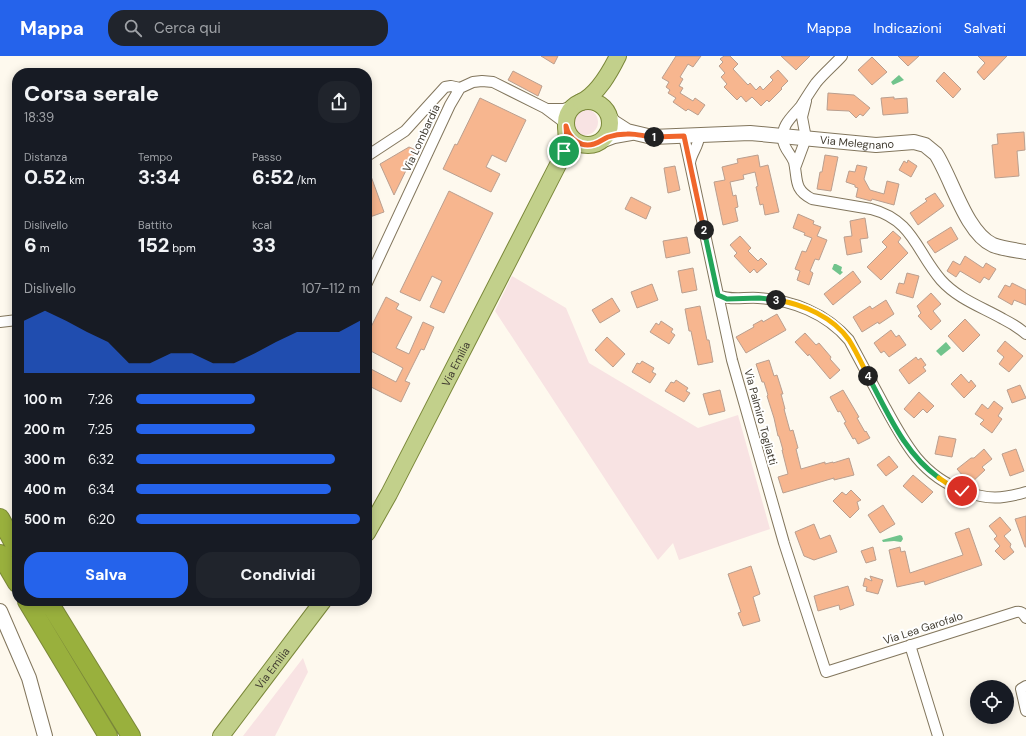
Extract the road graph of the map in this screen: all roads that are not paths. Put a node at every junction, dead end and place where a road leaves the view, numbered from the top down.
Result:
1 (842, 56) edge
2 (616, 60) edge
3 (460, 88) junction
4 (809, 94) junction
5 (578, 104) junction
6 (545, 108) junction
7 (609, 115) junction
8 (566, 126) junction
9 (631, 133) junction
10 (783, 135) junction
11 (684, 136) junction
12 (699, 136) junction
13 (805, 138) junction
14 (596, 143) junction
15 (372, 153) edge
16 (690, 163) junction
17 (794, 171) junction
18 (543, 195) junction
19 (1026, 252) edge
20 (372, 272) edge
21 (718, 295) junction
22 (12, 321) edge
23 (0, 322) edge
24 (1026, 334) edge
25 (1026, 492) edge
26 (0, 518) edge
27 (372, 524) edge
28 (12, 540) edge
29 (0, 554) edge
30 (12, 574) edge
31 (30, 606) edge
32 (51, 606) edge
33 (319, 606) edge
34 (0, 611) edge
35 (1026, 618) edge
36 (910, 645) junction
37 (826, 672) joint
38 (1026, 686) edge
39 (1026, 711) edge
40 (45, 736) edge
41 (108, 736) edge
42 (131, 736) edge
43 (221, 736) edge
44 (938, 736) edge

1 - 4 street
2 - 5 main road
2 - 7 main road
3 - 6 street
3 - 15 street
3 - 20 street, Via Lombardia
4 - 10 street
4 - 13 street
5 - 6 street
5 - 7 main road
5 - 8 main road
6 - 8 street
7 - 9 street, Via Melegnano
7 - 14 main road
8 - 14 main road
8 - 18 main road, Via Emilia
9 - 11 street, Via Melegnano
9 - 14 street, Via Melegnano
10 - 12 street, Via Melegnano
10 - 13 street, Via Melegnano
10 - 17 street
11 - 12 street, Via Melegnano
11 - 16 street, Via Palmiro Togliatti
12 - 16 street
13 - 17 street
13 - 19 street, Via Melegnano
14 - 18 main road, Via Emilia
16 - 21 street, Via Palmiro Togliatti
17 - 24 street
18 - 27 main road, Via Emilia
21 - 25 street
21 - 37 street, Via Palmiro Togliatti
22 - 23 street
26 - 28 highway
29 - 30 highway
31 - 41 highway
32 - 42 highway
33 - 43 main road, Via Emilia
34 - 40 street
35 - 36 street, Via Lea Garofalo
36 - 37 street, Via Lea Garofalo
36 - 44 street
38 - 39 street

